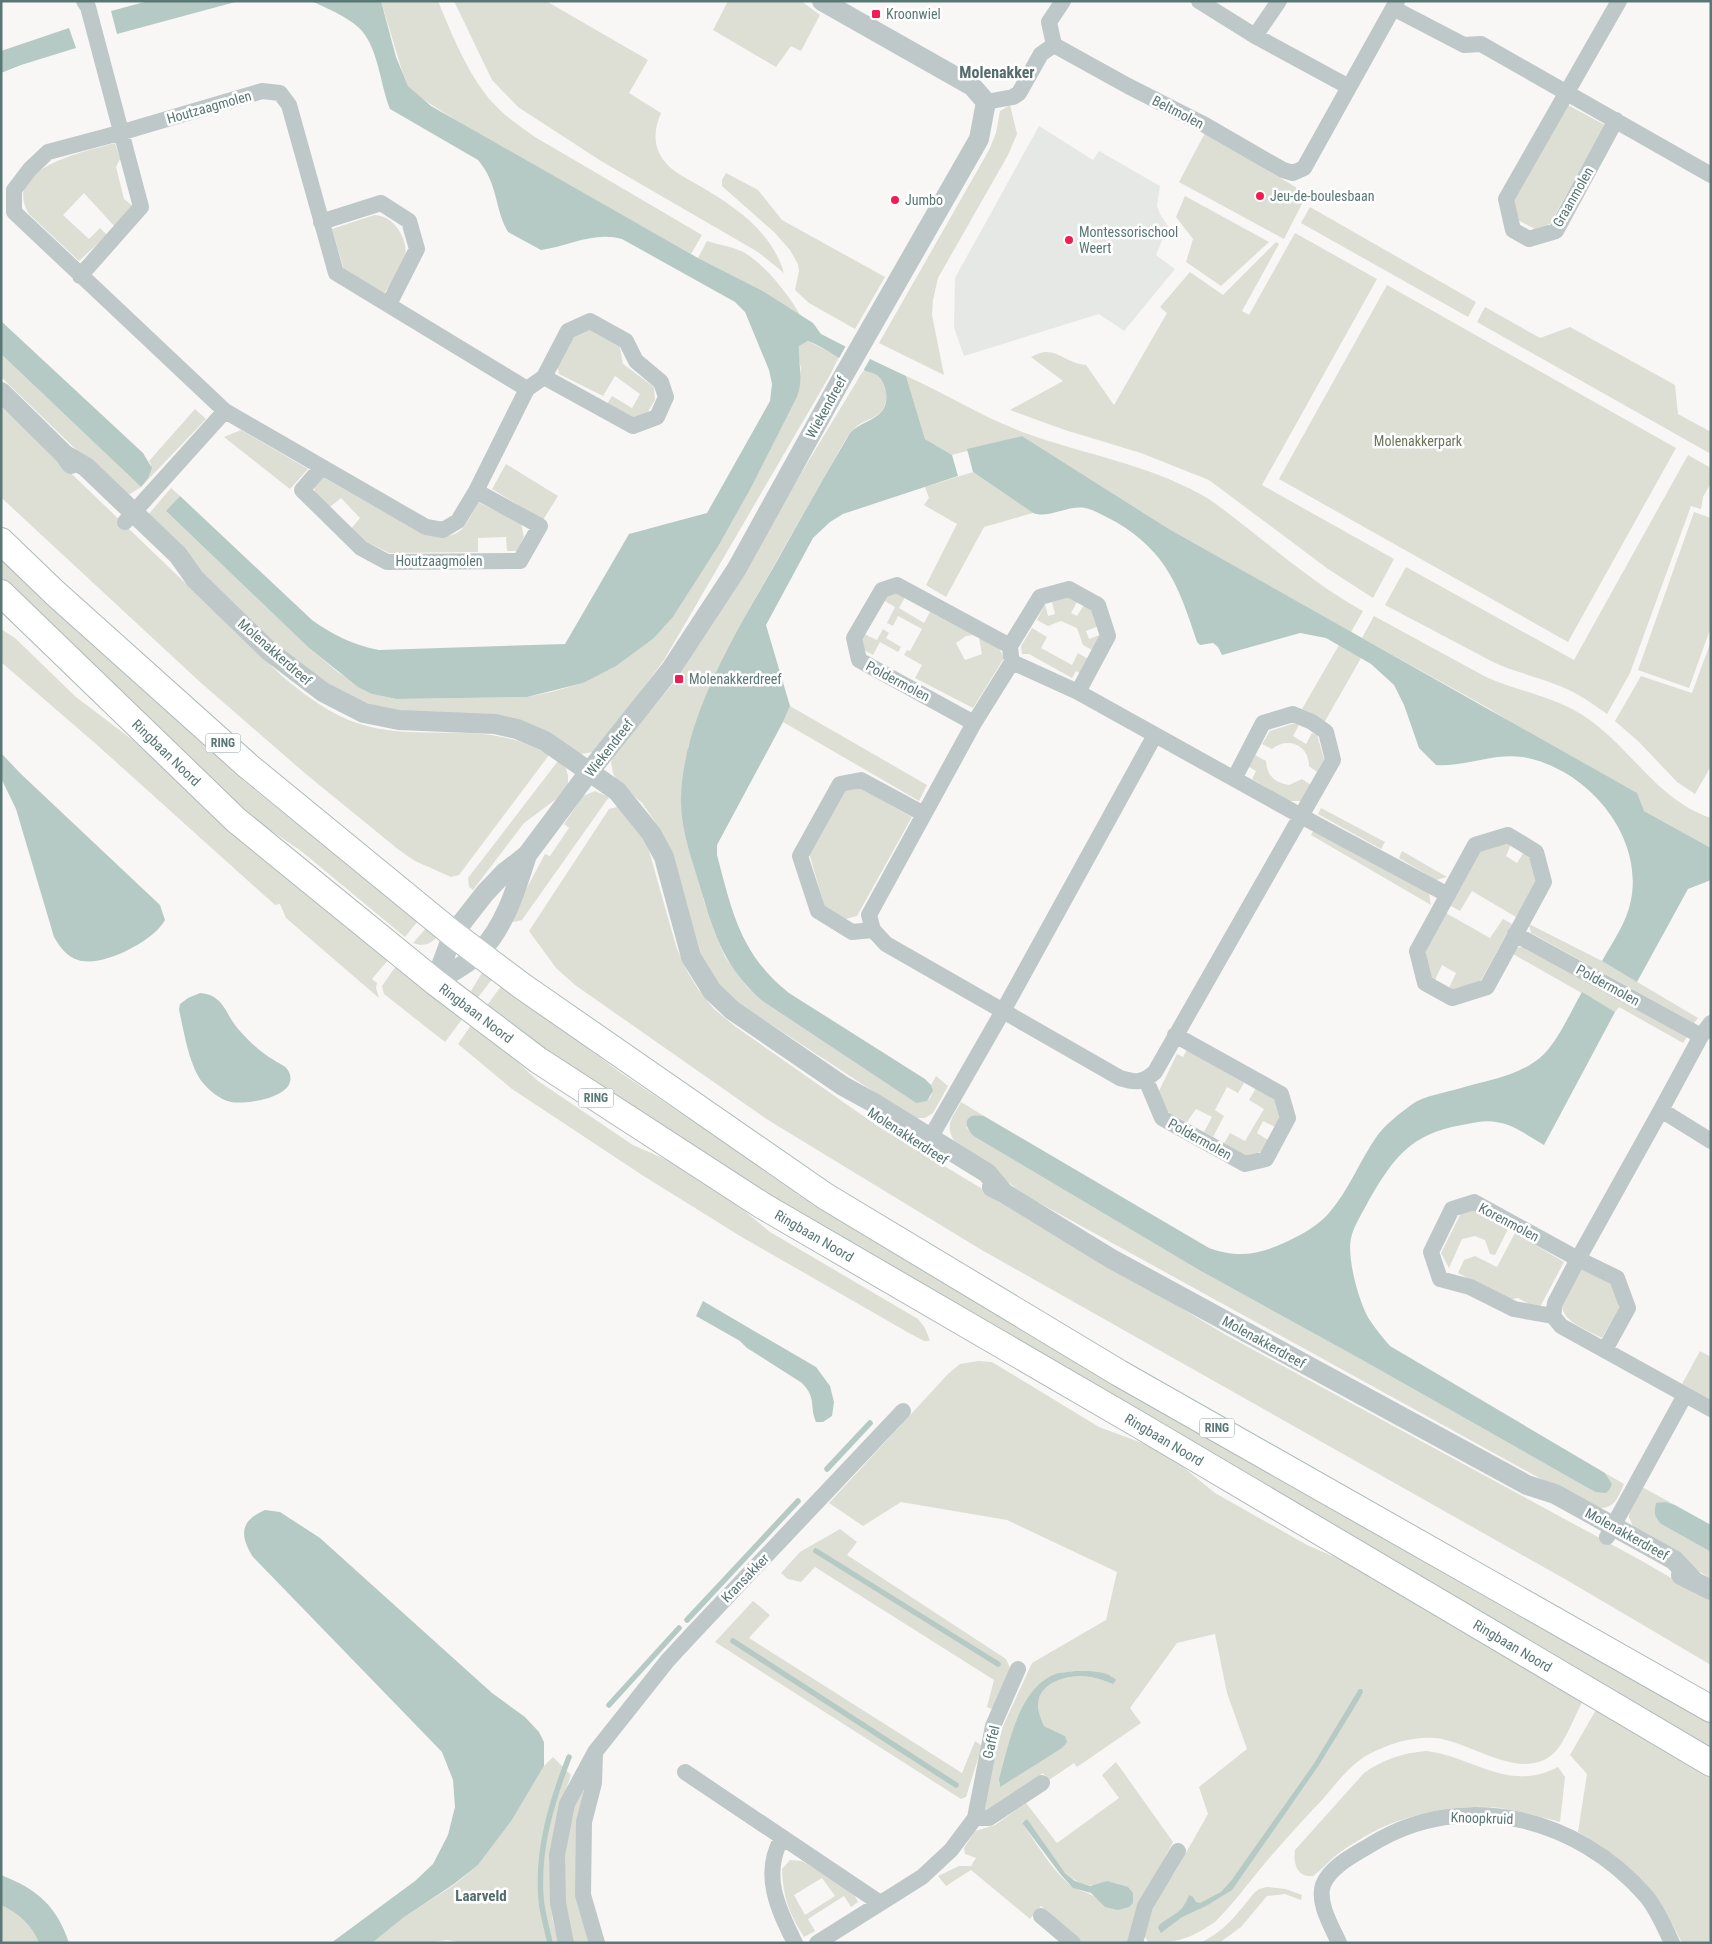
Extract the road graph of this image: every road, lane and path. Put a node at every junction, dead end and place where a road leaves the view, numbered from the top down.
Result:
1 (84, 1) edge
2 (822, 1) edge
3 (1063, 1) edge
4 (1199, 1) edge
5 (1280, 1) edge
6 (1619, 1) edge
7 (1395, 5) edge
8 (1255, 36) junction
9 (1054, 45) junction
10 (1349, 87) junction
11 (1567, 92) junction
12 (986, 102) junction
13 (1616, 120) junction
14 (123, 132) junction
15 (1711, 175) edge
16 (321, 222) junction
17 (80, 276) junction
18 (388, 304) junction
19 (544, 377) junction
20 (527, 389) junction
21 (1, 392) edge
22 (225, 411) junction
23 (321, 468) junction
24 (476, 491) junction
25 (129, 517) junction
26 (1, 541) edge
27 (1, 593) edge
28 (1011, 654) junction
29 (1078, 692) junction
30 (974, 723) junction
31 (1155, 735) junction
32 (589, 772) junction
33 (1234, 779) junction
34 (924, 814) junction
35 (1301, 816) junction
36 (527, 855) junction
37 (1448, 896) junction
38 (872, 930) junction
39 (453, 934) junction
40 (1515, 934) junction
41 (479, 953) junction
42 (434, 982) junction
43 (1003, 1011) junction
44 (1706, 1029) edge
45 (1176, 1035) junction
46 (1146, 1080) junction
47 (1662, 1110) junction
48 (1711, 1140) edge
49 (928, 1142) junction
50 (1578, 1259) junction
51 (1553, 1316) junction
52 (1605, 1350) junction
53 (1685, 1395) junction
54 (1711, 1410) edge
55 (902, 1411) dead end
56 (1610, 1531) junction
57 (1711, 1590) edge
58 (1018, 1669) dead end
59 (1711, 1709) edge
60 (595, 1752) junction
61 (1711, 1763) edge
62 (685, 1772) dead end
63 (1042, 1783) dead end
64 (975, 1818) junction
65 (782, 1838) junction
66 (1178, 1851) dead end
67 (880, 1903) junction
68 (1040, 1916) dead end
69 (826, 1941) edge
70 (566, 1943) edge
71 (597, 1943) edge
72 (795, 1943) edge
73 (1073, 1943) edge
74 (1136, 1943) edge
75 (1339, 1943) edge
76 (1672, 1943) edge

1 - 14 street
2 - 12 street
3 - 9 street
4 - 8 street
5 - 8 street
6 - 11 street, Graanmolen
7 - 10 street, Beltmolen
7 - 11 street
8 - 10 street
9 - 10 street, Beltmolen
9 - 12 street
11 - 13 street
11 - 13 street, Graanmolen
12 - 32 street, Wiekendreef
13 - 15 street
14 - 16 street, Houtzaagmolen
14 - 17 street
14 - 17 street, Houtzaagmolen
16 - 18 street, Houtzaagmolen
16 - 18 street
17 - 22 street, Houtzaagmolen
18 - 20 street, Houtzaagmolen
19 - 19 street, Houtzaagmolen
19 - 20 street, Houtzaagmolen
20 - 24 street, Houtzaagmolen
21 - 25 street, Molenakkerdreef
22 - 23 street, Houtzaagmolen
22 - 25 street
23 - 24 street, Houtzaagmolen
23 - 24 street, Houtzaagmolen
25 - 32 street, Molenakkerdreef
26 - 39 main road, RING
27 - 42 main road, Ringbaan Noord / RING
28 - 29 street, Poldermolen
28 - 29 street
28 - 30 street
28 - 30 street, Poldermolen
29 - 31 street, Poldermolen
30 - 34 street
31 - 33 street, Poldermolen
31 - 43 street
32 - 36 street, Wiekendreef
32 - 49 street, Molenakkerdreef
33 - 35 street, Poldermolen
33 - 35 street
34 - 38 street
34 - 38 street
35 - 37 street, Poldermolen
35 - 45 street
36 - 39 street, Wiekendreef
36 - 41 street, Wiekendreef
37 - 40 street
37 - 40 street
38 - 43 street
39 - 41 main road, RING
39 - 42 street, Wiekendreef
40 - 44 street, Poldermolen
41 - 42 street, Wiekendreef
41 - 59 main road, RING
42 - 61 main road, Ringbaan Noord / RING
43 - 46 street
43 - 49 street
44 - 47 street
45 - 46 street
45 - 46 street, Poldermolen
47 - 48 street
47 - 50 street
49 - 56 street, Molenakkerdreef
50 - 51 street
50 - 51 street, Korenmolen
50 - 52 street, Korenmolen
51 - 52 street
52 - 53 street
53 - 54 street
53 - 56 street
55 - 60 street, Kransakker
56 - 57 street, Molenakkerdreef
58 - 64 street, Gaffel
60 - 70 street, Kransakker
60 - 71 street
62 - 65 street
63 - 64 street
64 - 67 street, Gaffel
65 - 67 street
65 - 72 street
66 - 74 street
67 - 69 street, Gaffel
68 - 73 street
75 - 76 street, Knoopkruid

